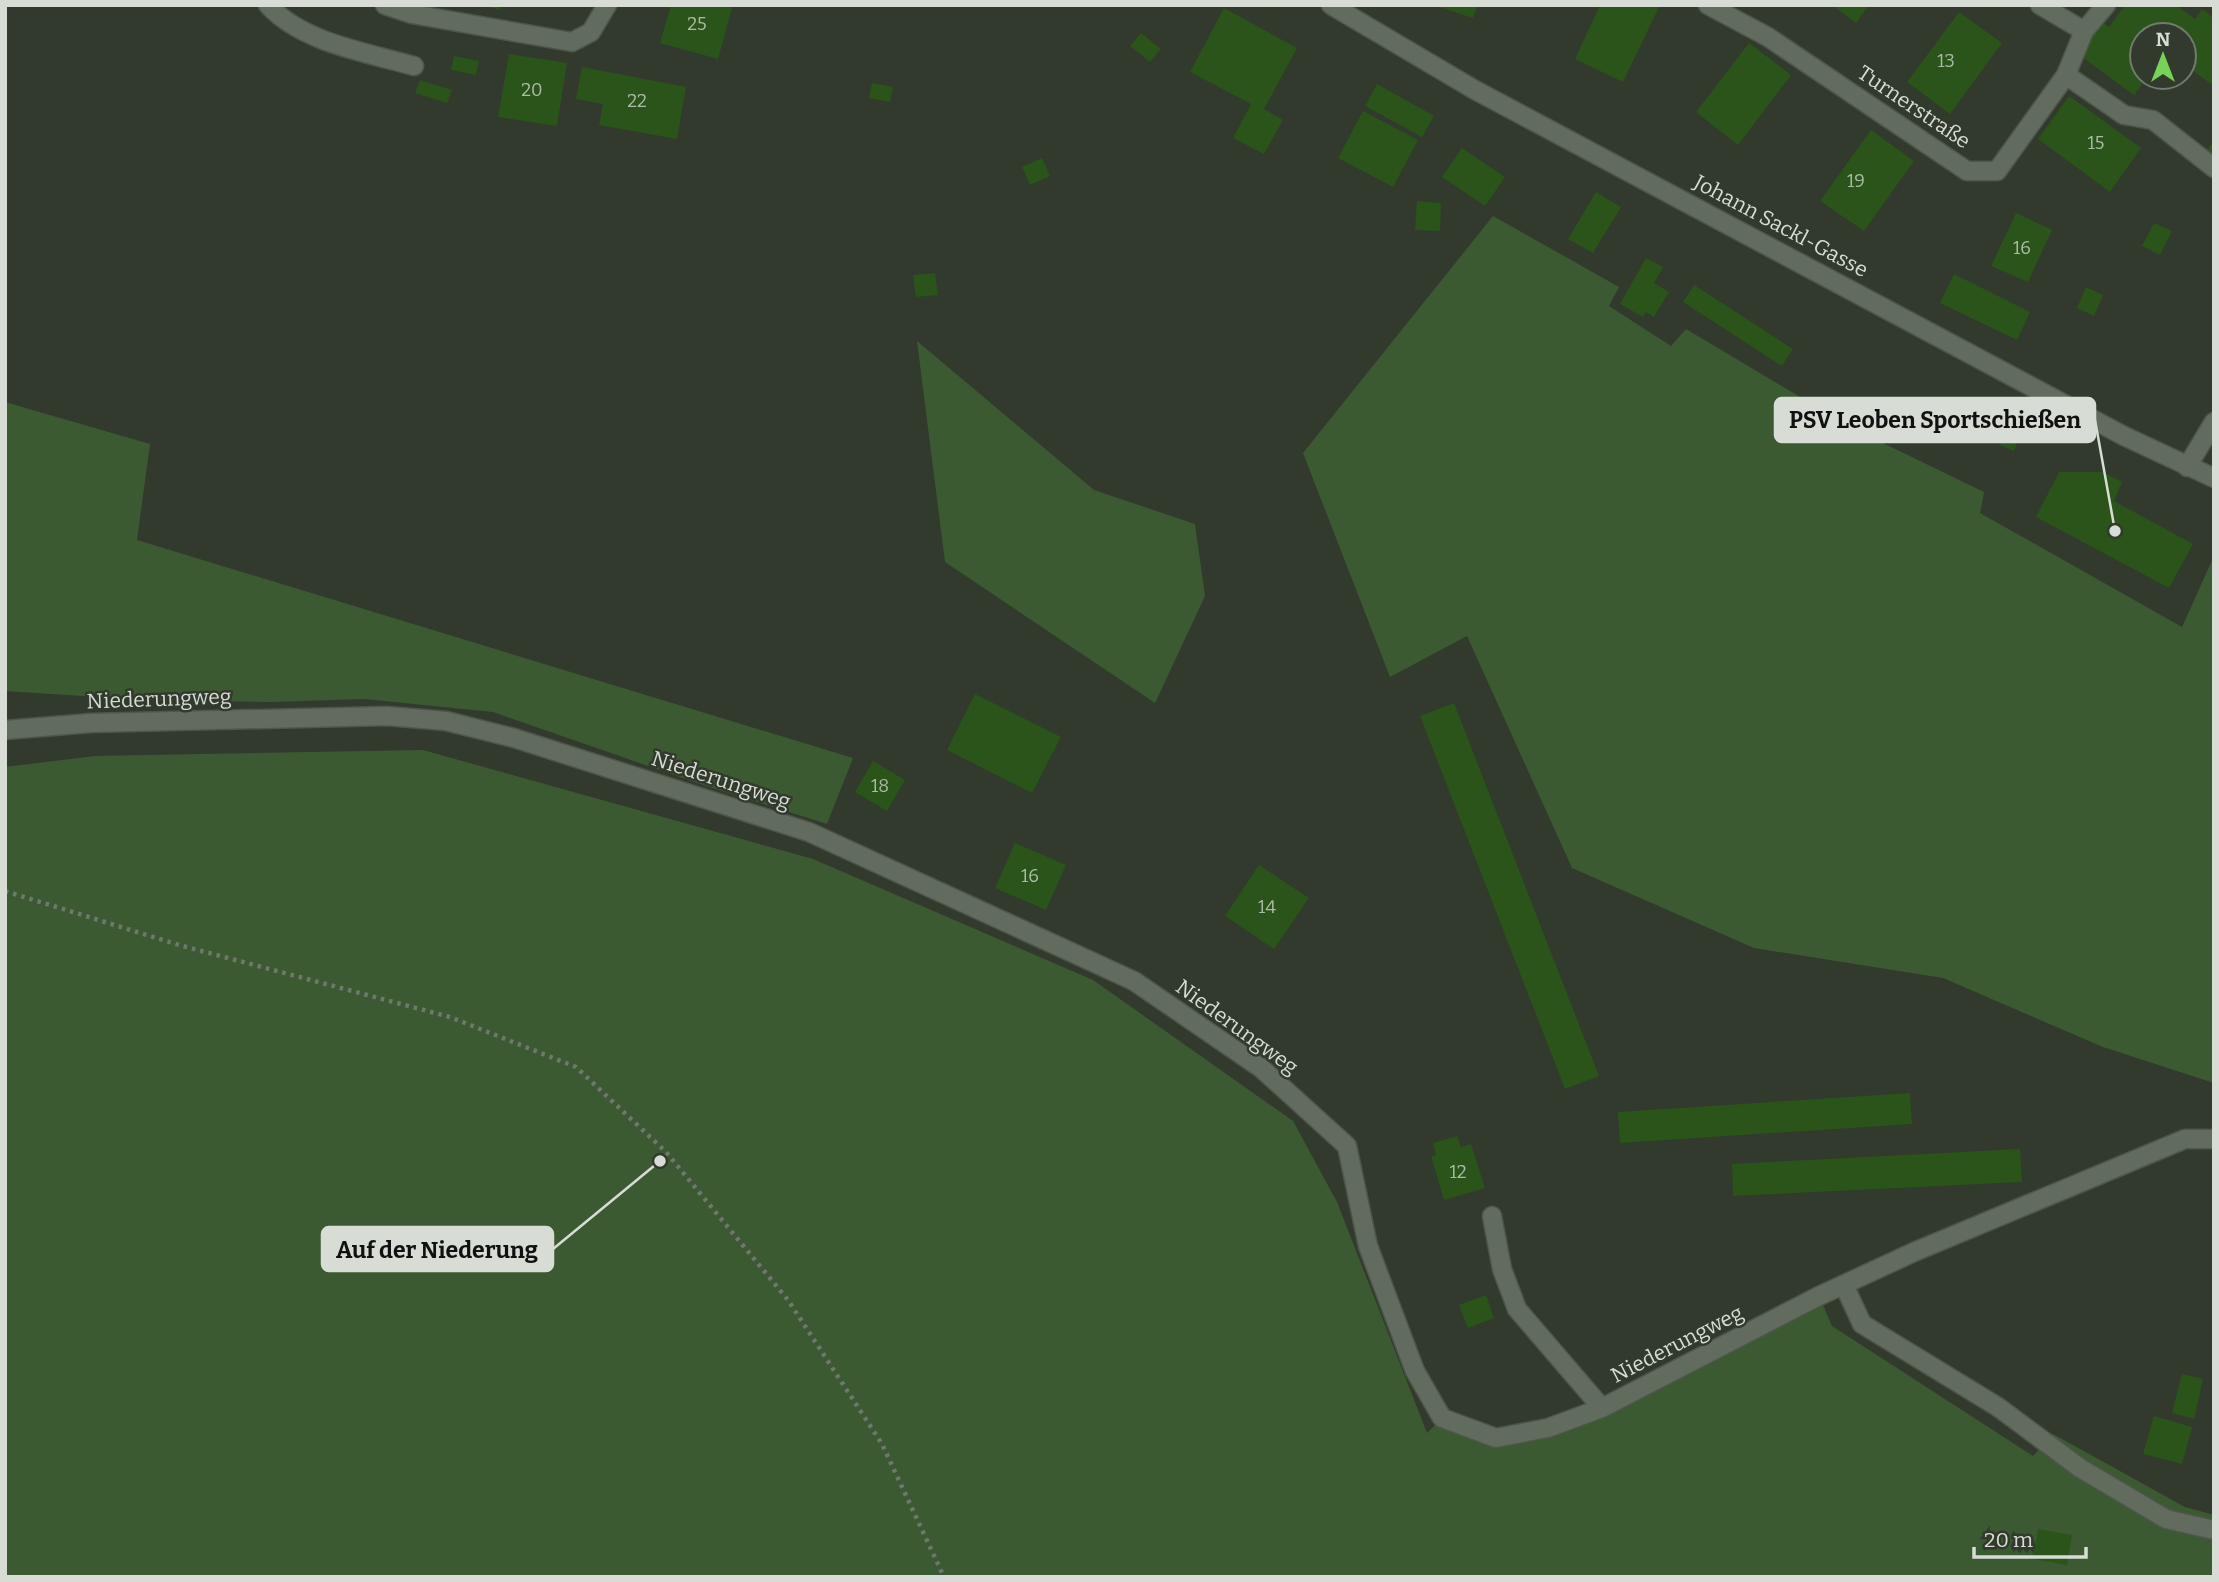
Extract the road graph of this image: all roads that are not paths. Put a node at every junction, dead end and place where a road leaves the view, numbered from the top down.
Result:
1 (268, 5) edge
2 (385, 5) edge
3 (607, 5) edge
4 (1331, 5) edge
5 (1708, 5) edge
6 (2040, 5) edge
7 (2106, 5) edge
8 (2084, 32) junction
9 (414, 66) dead end
10 (2066, 75) junction
11 (2214, 168) edge
12 (2214, 422) edge
13 (2209, 438) edge
14 (2187, 467) junction
15 (2214, 478) edge
16 (5, 730) edge
17 (2214, 1139) edge
18 (1492, 1216) dead end
19 (1843, 1285) junction
20 (1602, 1408) junction
21 (2214, 1530) edge

1 - 9 street
2 - 3 street
4 - 14 street, Johann Sackl-Gasse
5 - 10 street, Turnerstraße
6 - 8 street
7 - 8 street
8 - 10 street
10 - 11 street
12 - 13 street
13 - 14 street
14 - 15 street, Johann Sackl-Gasse
16 - 20 street, Niederungweg
17 - 19 street, Niederungweg
18 - 20 street
19 - 20 street, Niederungweg
19 - 21 street

